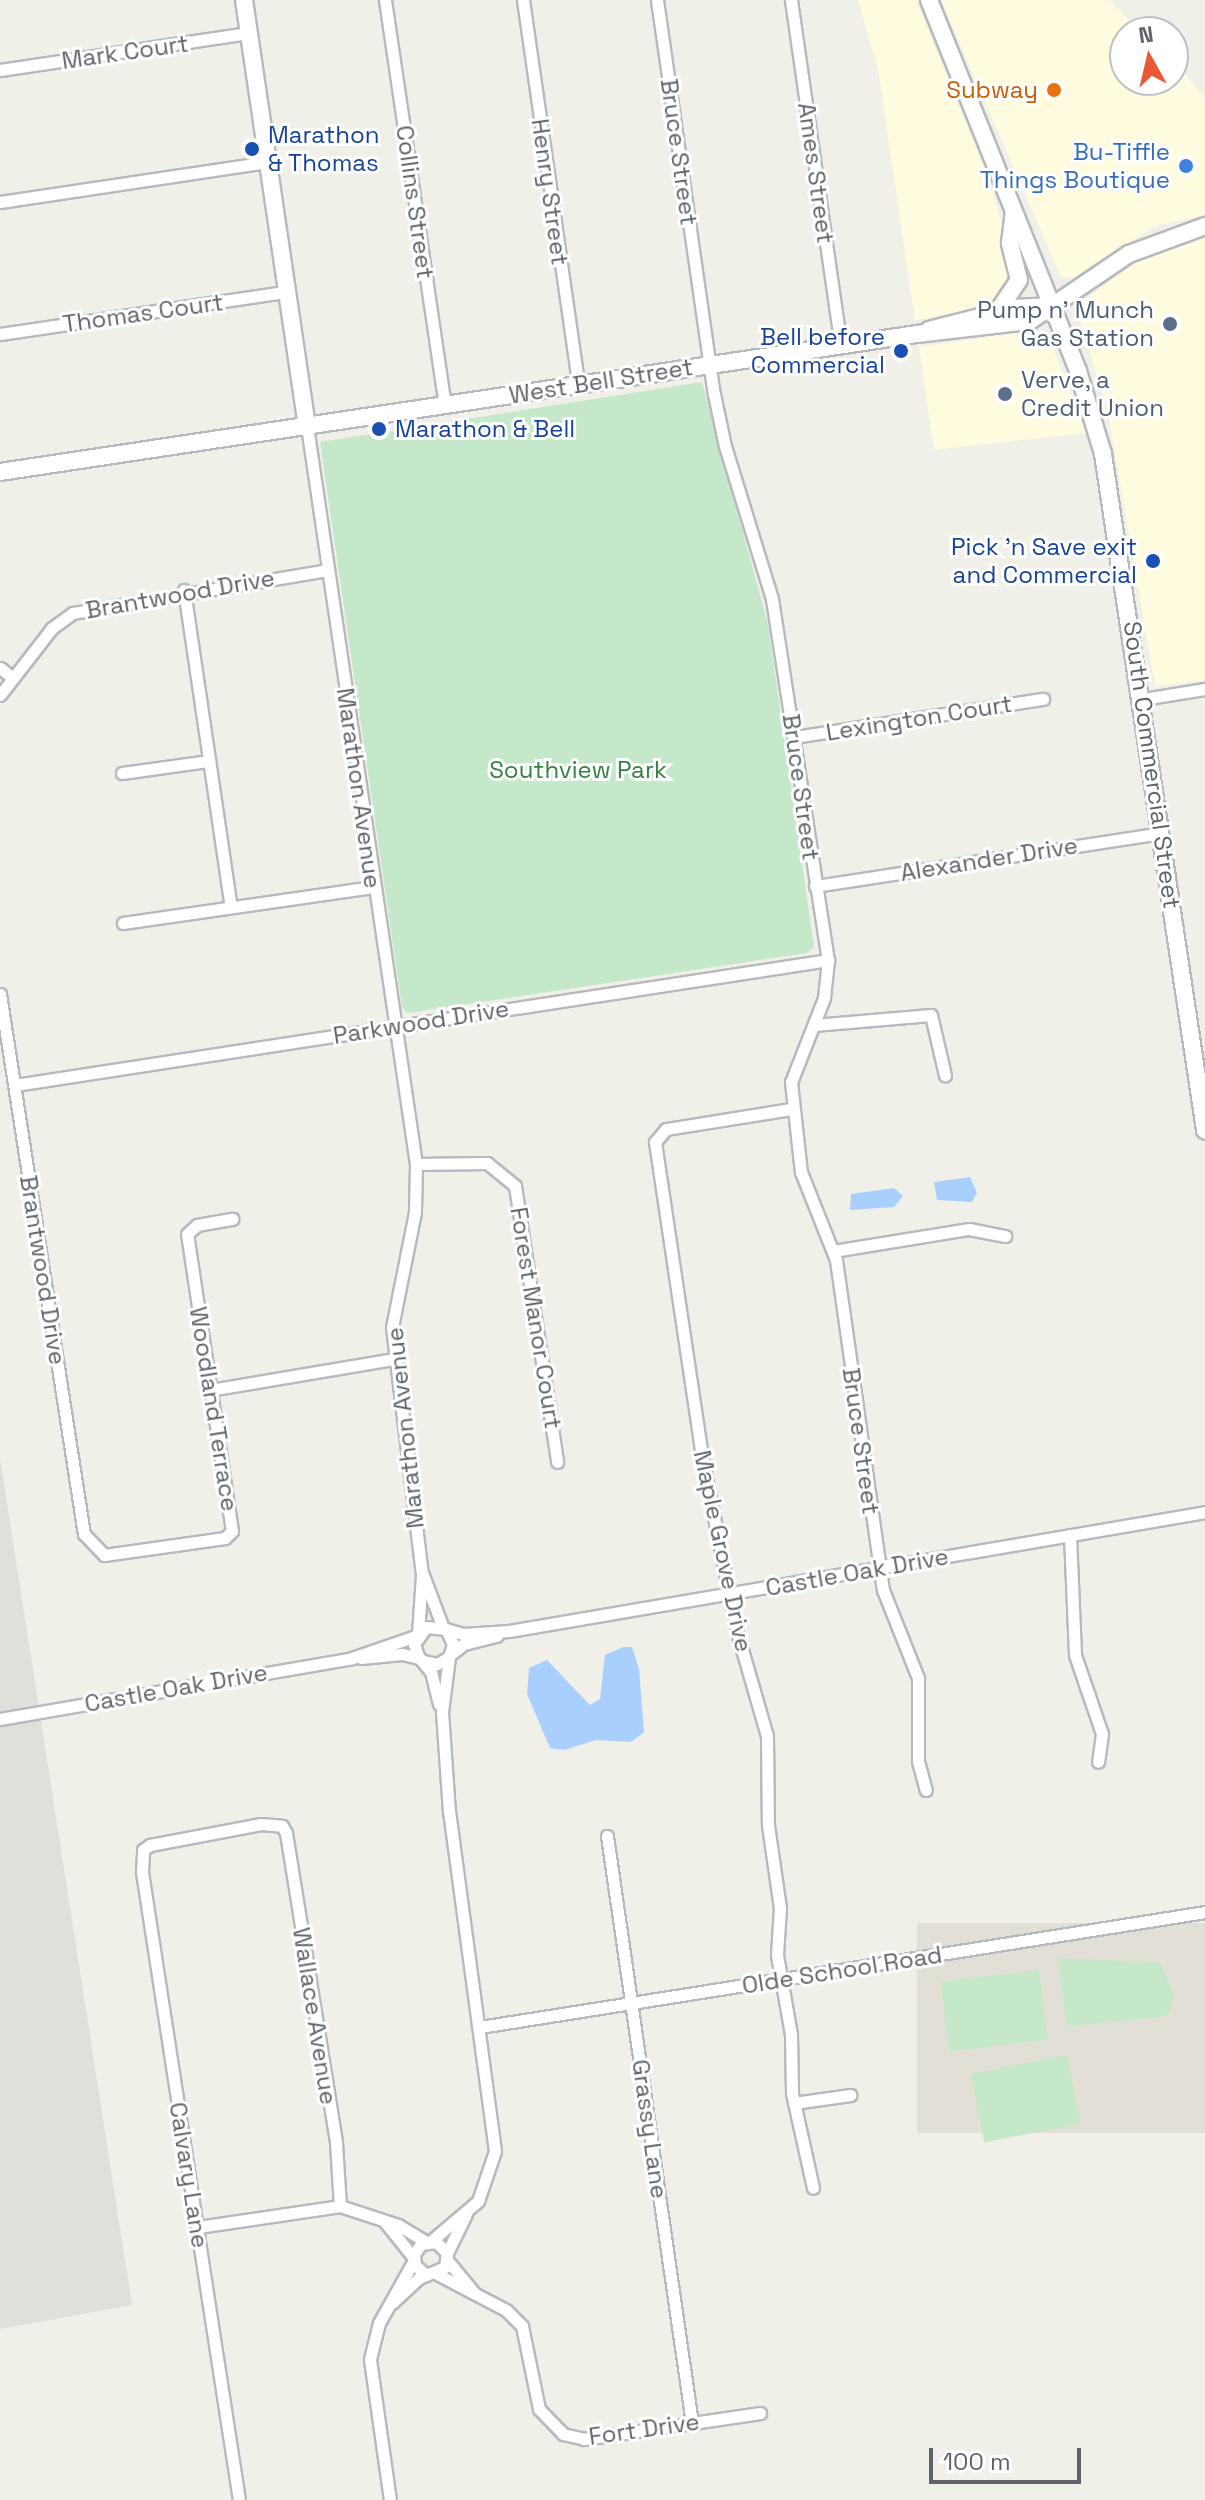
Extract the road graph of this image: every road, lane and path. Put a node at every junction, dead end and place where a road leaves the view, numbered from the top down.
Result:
1 (244, 0) edge
2 (385, 0) edge
3 (523, 0) edge
4 (657, 0) edge
5 (791, 0) edge
6 (929, 0) edge
7 (249, 33) junction
8 (0, 70) edge
9 (268, 162) junction
10 (0, 202) edge
11 (1014, 210) junction
12 (1205, 226) edge
13 (286, 292) junction
14 (1052, 306) junction
15 (998, 312) junction
16 (0, 334) edge
17 (917, 334) junction
18 (841, 345) junction
19 (710, 364) junction
20 (578, 384) junction
21 (445, 404) junction
22 (307, 426) junction
23 (0, 472) edge
24 (327, 570) junction
25 (184, 590) junction
26 (0, 668) edge
27 (12, 677) junction
28 (1205, 689) edge
29 (0, 695) edge
30 (1043, 699) dead end
31 (1143, 699) junction
32 (794, 737) junction
33 (209, 761) junction
34 (122, 773) dead end
35 (1162, 833) junction
36 (815, 886) junction
37 (374, 887) junction
38 (231, 907) junction
39 (123, 923) dead end
40 (828, 960) junction
41 (0, 994) edge
42 (814, 1025) junction
43 (394, 1026) junction
44 (945, 1075) dead end
45 (15, 1085) junction
46 (791, 1109) junction
47 (1205, 1130) edge
48 (416, 1164) junction
49 (232, 1219) dead end
50 (1005, 1236) dead end
51 (833, 1251) junction
52 (393, 1359) junction
53 (210, 1390) junction
54 (557, 1462) dead end
55 (1205, 1512) edge
56 (1070, 1535) junction
57 (89, 1544) joint
58 (880, 1569) junction
59 (422, 1575) junction
60 (730, 1594) junction
61 (444, 1628) junction
62 (509, 1631) junction
63 (417, 1634) junction
64 (450, 1655) junction
65 (352, 1658) junction
66 (422, 1660) junction
67 (442, 1712) junction
68 (0, 1719) edge
69 (1098, 1762) dead end
70 (926, 1790) dead end
71 (607, 1836) dead end
72 (143, 1850) joint
73 (1205, 1912) edge
74 (781, 1979) junction
75 (632, 2002) junction
76 (480, 2027) junction
77 (850, 2095) dead end
78 (794, 2103) junction
79 (813, 2188) dead end
80 (340, 2206) junction
81 (466, 2214) junction
82 (385, 2221) junction
83 (198, 2227) junction
84 (428, 2242) junction
85 (447, 2257) junction
86 (413, 2259) junction
87 (432, 2274) junction
88 (475, 2294) junction
89 (392, 2303) junction
90 (760, 2413) dead end
91 (692, 2423) junction
92 (239, 2500) edge
93 (390, 2500) edge

1 - 7 main road, Marathon Avenue
2 - 21 street, Collins Street
3 - 20 street, Henry Street
4 - 19 street, Bruce Street
5 - 18 street, Ames Street
6 - 11 main road, South Commercial Street
7 - 8 street, Mark Court
7 - 9 main road, Marathon Avenue
9 - 10 street
9 - 13 main road, Marathon Avenue
11 - 14 main road, South Commercial Street
11 - 15 main road
12 - 14 main road
13 - 16 street, Thomas Court
13 - 22 main road, Marathon Avenue
14 - 15 main road, West Bell Street
14 - 17 main road, West Bell Street
14 - 31 main road, South Commercial Street
15 - 17 main road, West Bell Street
17 - 18 main road, West Bell Street
18 - 19 main road, West Bell Street
19 - 20 main road, West Bell Street
19 - 32 street, Bruce Street
20 - 21 main road, West Bell Street
21 - 22 main road, West Bell Street
22 - 23 main road, West Bell Street
22 - 24 street, Marathon Avenue
24 - 25 street, Brantwood Drive
24 - 37 street, Marathon Avenue
25 - 27 street, Brantwood Drive
25 - 33 street
26 - 27 street
27 - 29 street, Brantwood Drive
28 - 31 street
30 - 32 street, Lexington Court
31 - 35 main road, South Commercial Street
32 - 36 street, Bruce Street
33 - 34 street
33 - 38 street
35 - 36 street, Alexander Drive
35 - 47 main road, South Commercial Street
36 - 40 street, Bruce Street
37 - 38 street
37 - 43 street, Marathon Avenue
38 - 39 street
40 - 42 street, Bruce Street
40 - 43 street, Parkwood Drive
41 - 45 street, Brantwood Drive
42 - 44 street
42 - 46 street, Bruce Street
43 - 45 street, Parkwood Drive
43 - 48 street, Marathon Avenue
45 - 57 street, Brantwood Drive
46 - 51 street, Bruce Street
46 - 60 street, Maple Grove Drive
48 - 52 street, Marathon Avenue
48 - 54 street, Forest Manor Court
49 - 53 street, Woodland Terrace
50 - 51 street
51 - 58 street, Bruce Street
52 - 53 street
52 - 59 street, Marathon Avenue
53 - 57 street, Woodland Terrace
55 - 56 street, Castle Oak Drive
56 - 58 street, Castle Oak Drive
56 - 69 street
58 - 60 street, Castle Oak Drive
58 - 70 street, Bruce Street
59 - 61 street, Marathon Avenue
59 - 63 street, Marathon Avenue
60 - 62 street, Castle Oak Drive
60 - 74 street, Maple Grove Drive
61 - 62 street, Castle Oak Drive
61 - 63 street
61 - 64 street
62 - 64 street, Castle Oak Drive
63 - 65 street, Castle Oak Drive
63 - 66 street
64 - 66 street
64 - 67 street
65 - 66 street, Castle Oak Drive
65 - 68 street, Castle Oak Drive
66 - 67 street
67 - 76 street
71 - 75 street, Grassy Lane
72 - 80 street, Wallace Avenue
72 - 83 street, Calvary Lane
73 - 74 street, Olde School Road
74 - 75 street, Olde School Road
74 - 78 street, Maple Grove Drive
75 - 76 street, Olde School Road
75 - 91 street, Grassy Lane
76 - 81 street
77 - 78 street
78 - 79 street, Maple Grove Drive
80 - 82 street
80 - 83 street
81 - 84 street
81 - 85 street
82 - 84 street
82 - 86 street
83 - 92 street, Calvary Lane
84 - 85 street, Fort Drive
84 - 86 street
85 - 87 street
85 - 88 street, Fort Drive
86 - 87 street, Fort Drive
86 - 89 street
87 - 88 street, Fort Drive
87 - 89 street
88 - 91 street, Fort Drive
89 - 93 street
90 - 91 street, Fort Drive

